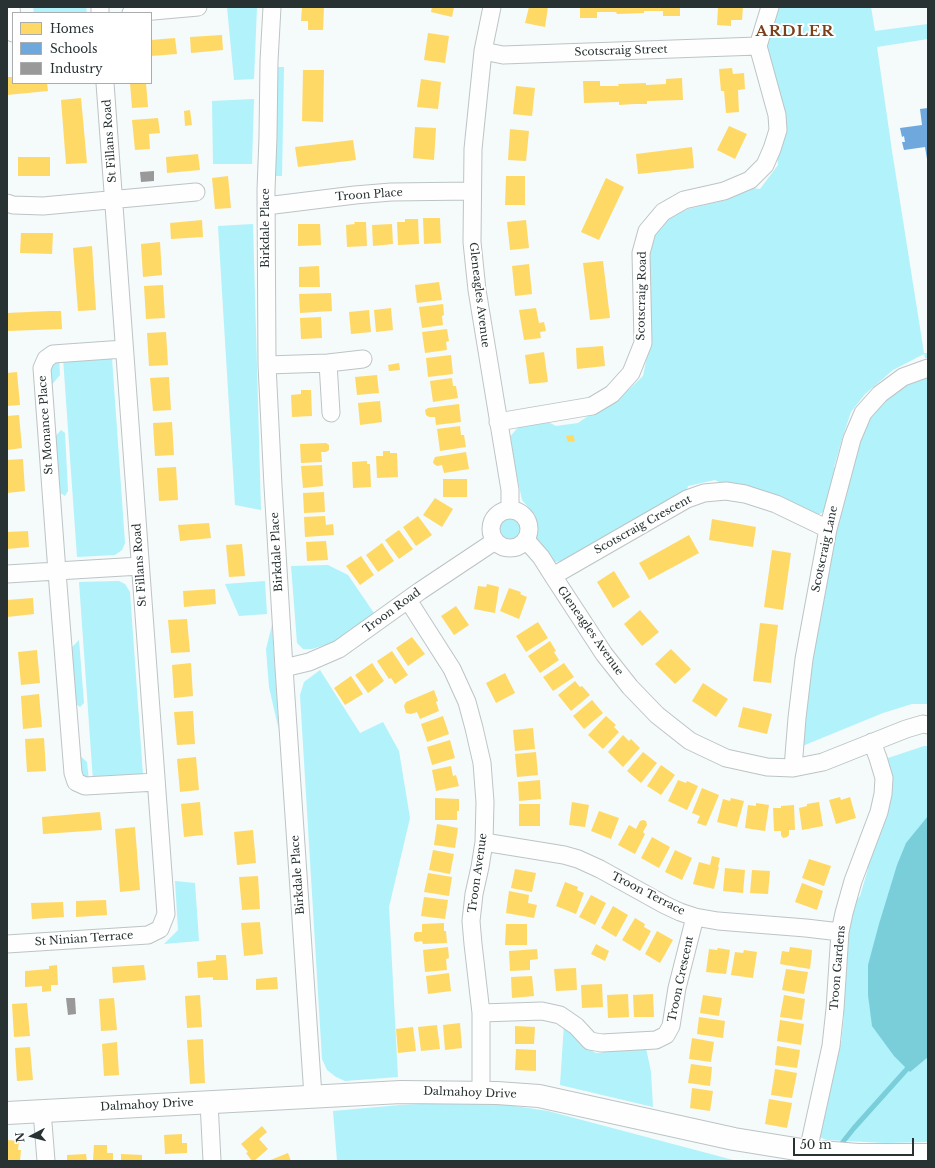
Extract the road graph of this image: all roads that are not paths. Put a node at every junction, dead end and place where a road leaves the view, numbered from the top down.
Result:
1 (11, 7) edge
2 (198, 7) edge
3 (272, 7) edge
4 (492, 7) edge
5 (770, 7) edge
6 (142, 12) edge
7 (12, 20) edge
8 (758, 46) junction
9 (483, 51) junction
10 (105, 84) edge
11 (472, 191) junction
12 (196, 192) dead end
13 (114, 199) junction
14 (7, 203) edge
15 (266, 206) junction
16 (124, 349) junction
17 (363, 359) dead end
18 (328, 363) junction
19 (267, 365) junction
20 (928, 368) edge
21 (331, 413) dead end
22 (498, 422) junction
23 (510, 510) junction
24 (828, 529) junction
25 (526, 540) junction
26 (495, 541) junction
27 (140, 566) junction
28 (57, 572) junction
29 (7, 574) edge
30 (552, 576) junction
31 (408, 600) junction
32 (284, 668) junction
33 (928, 724) edge
34 (872, 742) junction
35 (793, 768) junction
36 (156, 782) junction
37 (484, 842) junction
38 (695, 917) junction
39 (160, 929) joint
40 (840, 932) junction
41 (7, 944) edge
42 (481, 1013) junction
43 (481, 1092) junction
44 (313, 1096) junction
45 (209, 1102) junction
46 (42, 1111) junction
47 (7, 1113) edge
48 (808, 1152) junction
49 (928, 1155) edge
50 (46, 1161) edge
51 (212, 1161) edge

1 - 7 street
2 - 6 street
3 - 15 street, Birkdale Place
4 - 9 street, Gleneagles Avenue
5 - 8 street
8 - 9 street, Scotscraig Street
8 - 22 street, Scotscraig Road
9 - 11 street, Gleneagles Avenue
10 - 13 street, St Fillans Road
11 - 15 street, Troon Place
11 - 22 street, Gleneagles Avenue
12 - 13 street, St Fillans Road
13 - 14 street
13 - 16 street, St Fillans Road
15 - 19 street, Birkdale Place
16 - 27 street, St Fillans Road
16 - 28 street, St Monance Place
17 - 18 street
18 - 19 street
18 - 21 street
19 - 32 street, Birkdale Place
20 - 24 street, Scotscraig Lane
22 - 23 street, Gleneagles Avenue
23 - 25 street
23 - 26 street
24 - 30 street, Scotscraig Crescent
24 - 35 street, Scotscraig Lane
25 - 26 street
25 - 30 street, Gleneagles Avenue
26 - 31 street, Troon Road
27 - 28 street
27 - 36 street, St Fillans Road
28 - 29 street
28 - 36 street, St Monance Place
30 - 35 street, Gleneagles Avenue
31 - 32 street, Troon Road
31 - 37 street, Troon Avenue
32 - 44 street, Birkdale Place
33 - 34 street, Gleneagles Avenue
34 - 35 street, Gleneagles Avenue
34 - 40 street, Troon Gardens
36 - 39 street, St Fillans Road
37 - 38 street, Troon Terrace
37 - 42 street, Troon Avenue
38 - 40 street, Troon Terrace
38 - 42 street, Troon Crescent
39 - 41 street, St Ninian Terrace
40 - 48 street, Troon Gardens
42 - 43 street, Troon Avenue
43 - 44 street, Dalmahoy Drive
43 - 48 street, Dalmahoy Drive
44 - 45 street, Dalmahoy Drive
45 - 46 street, Dalmahoy Drive
45 - 51 street
46 - 47 street, Dalmahoy Drive
46 - 50 street
48 - 49 street, Dalmahoy Drive

